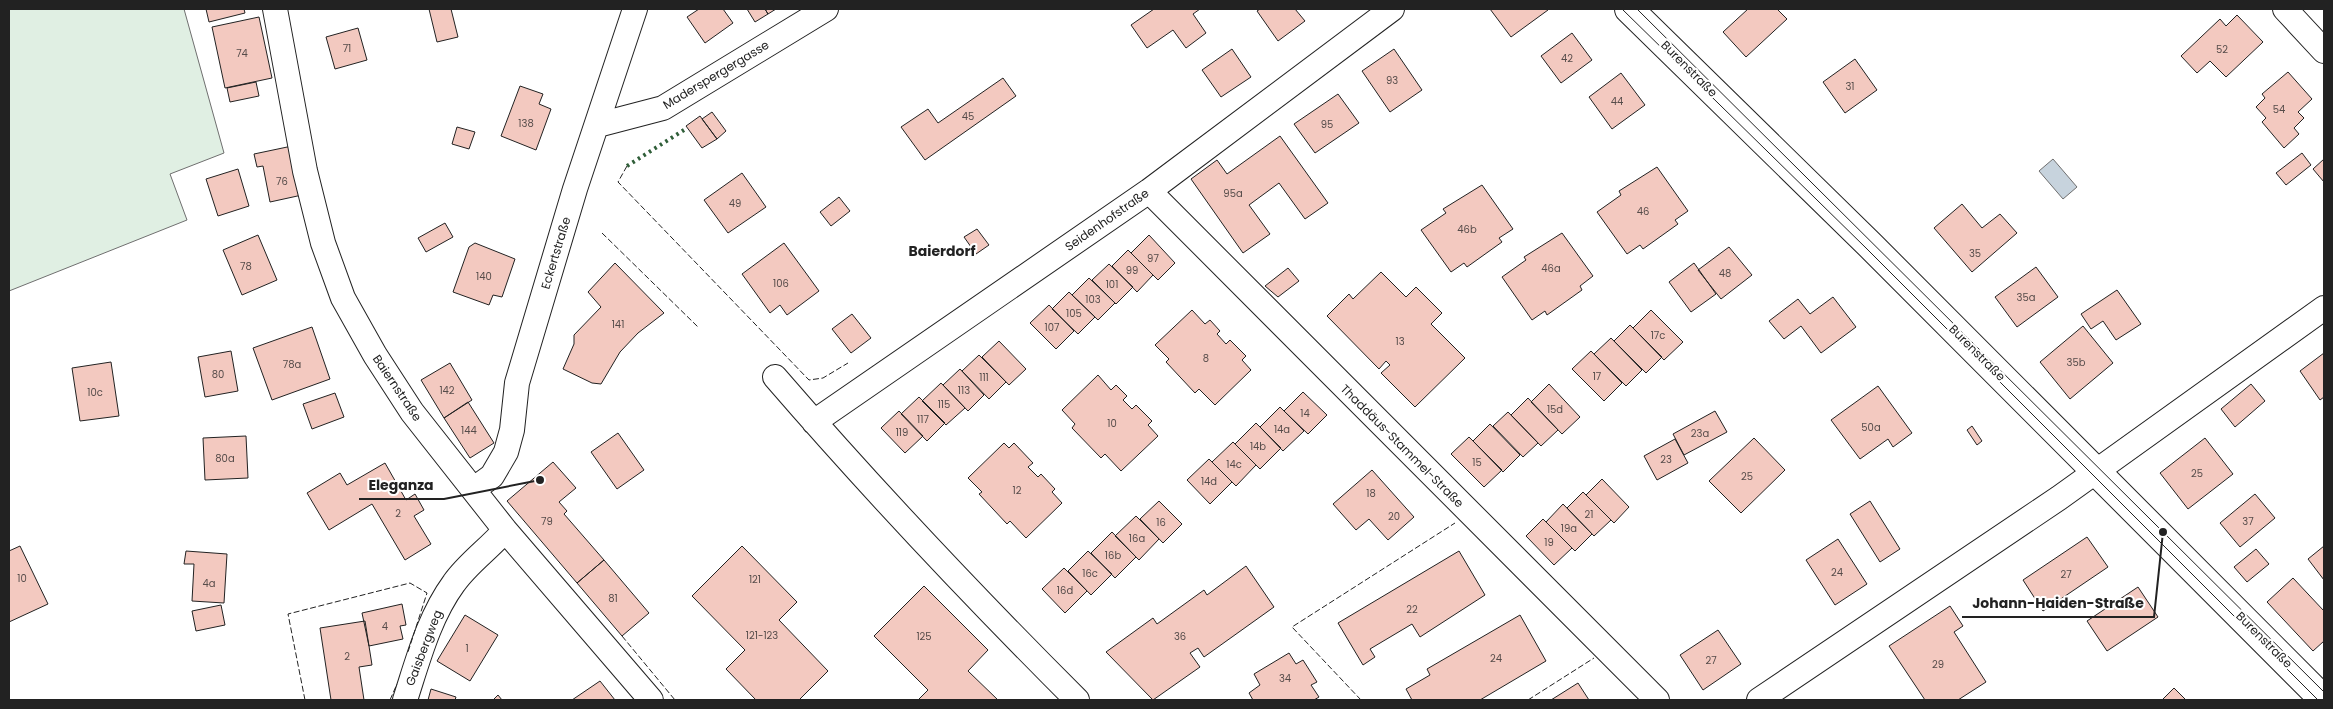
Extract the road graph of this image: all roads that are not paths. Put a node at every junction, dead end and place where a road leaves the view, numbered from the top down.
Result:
1 (275, 9) edge
2 (635, 9) edge
3 (826, 9) edge
4 (1392, 9) edge
5 (1629, 9) edge
6 (2285, 9) edge
7 (2324, 51) edge
8 (598, 125) junction
9 (1149, 191) junction
10 (2324, 308) edge
11 (775, 377) dead end
12 (814, 422) junction
13 (2096, 472) junction
14 (474, 489) junction
15 (505, 530) junction
16 (405, 700) edge
17 (651, 700) edge
18 (1077, 700) edge
19 (1656, 700) edge
20 (1759, 700) edge
21 (2324, 700) edge

1 - 14 street, Baiernstraße
2 - 8 street, Eckertstraße
3 - 8 street, Maderspergergasse
4 - 9 street, Seidenhofstraße
5 - 13 street, Burenstraße
6 - 7 street
8 - 14 street, Eckertstraße
9 - 12 street, Seidenhofstraße
9 - 19 street, Thaddäus-Stammel-Straße
10 - 13 street
11 - 12 street
12 - 18 street
13 - 20 street
13 - 21 street, Burenstraße
14 - 15 street, Baiernstraße
15 - 16 street, Gaisbergweg
15 - 17 street, Baiernstraße

